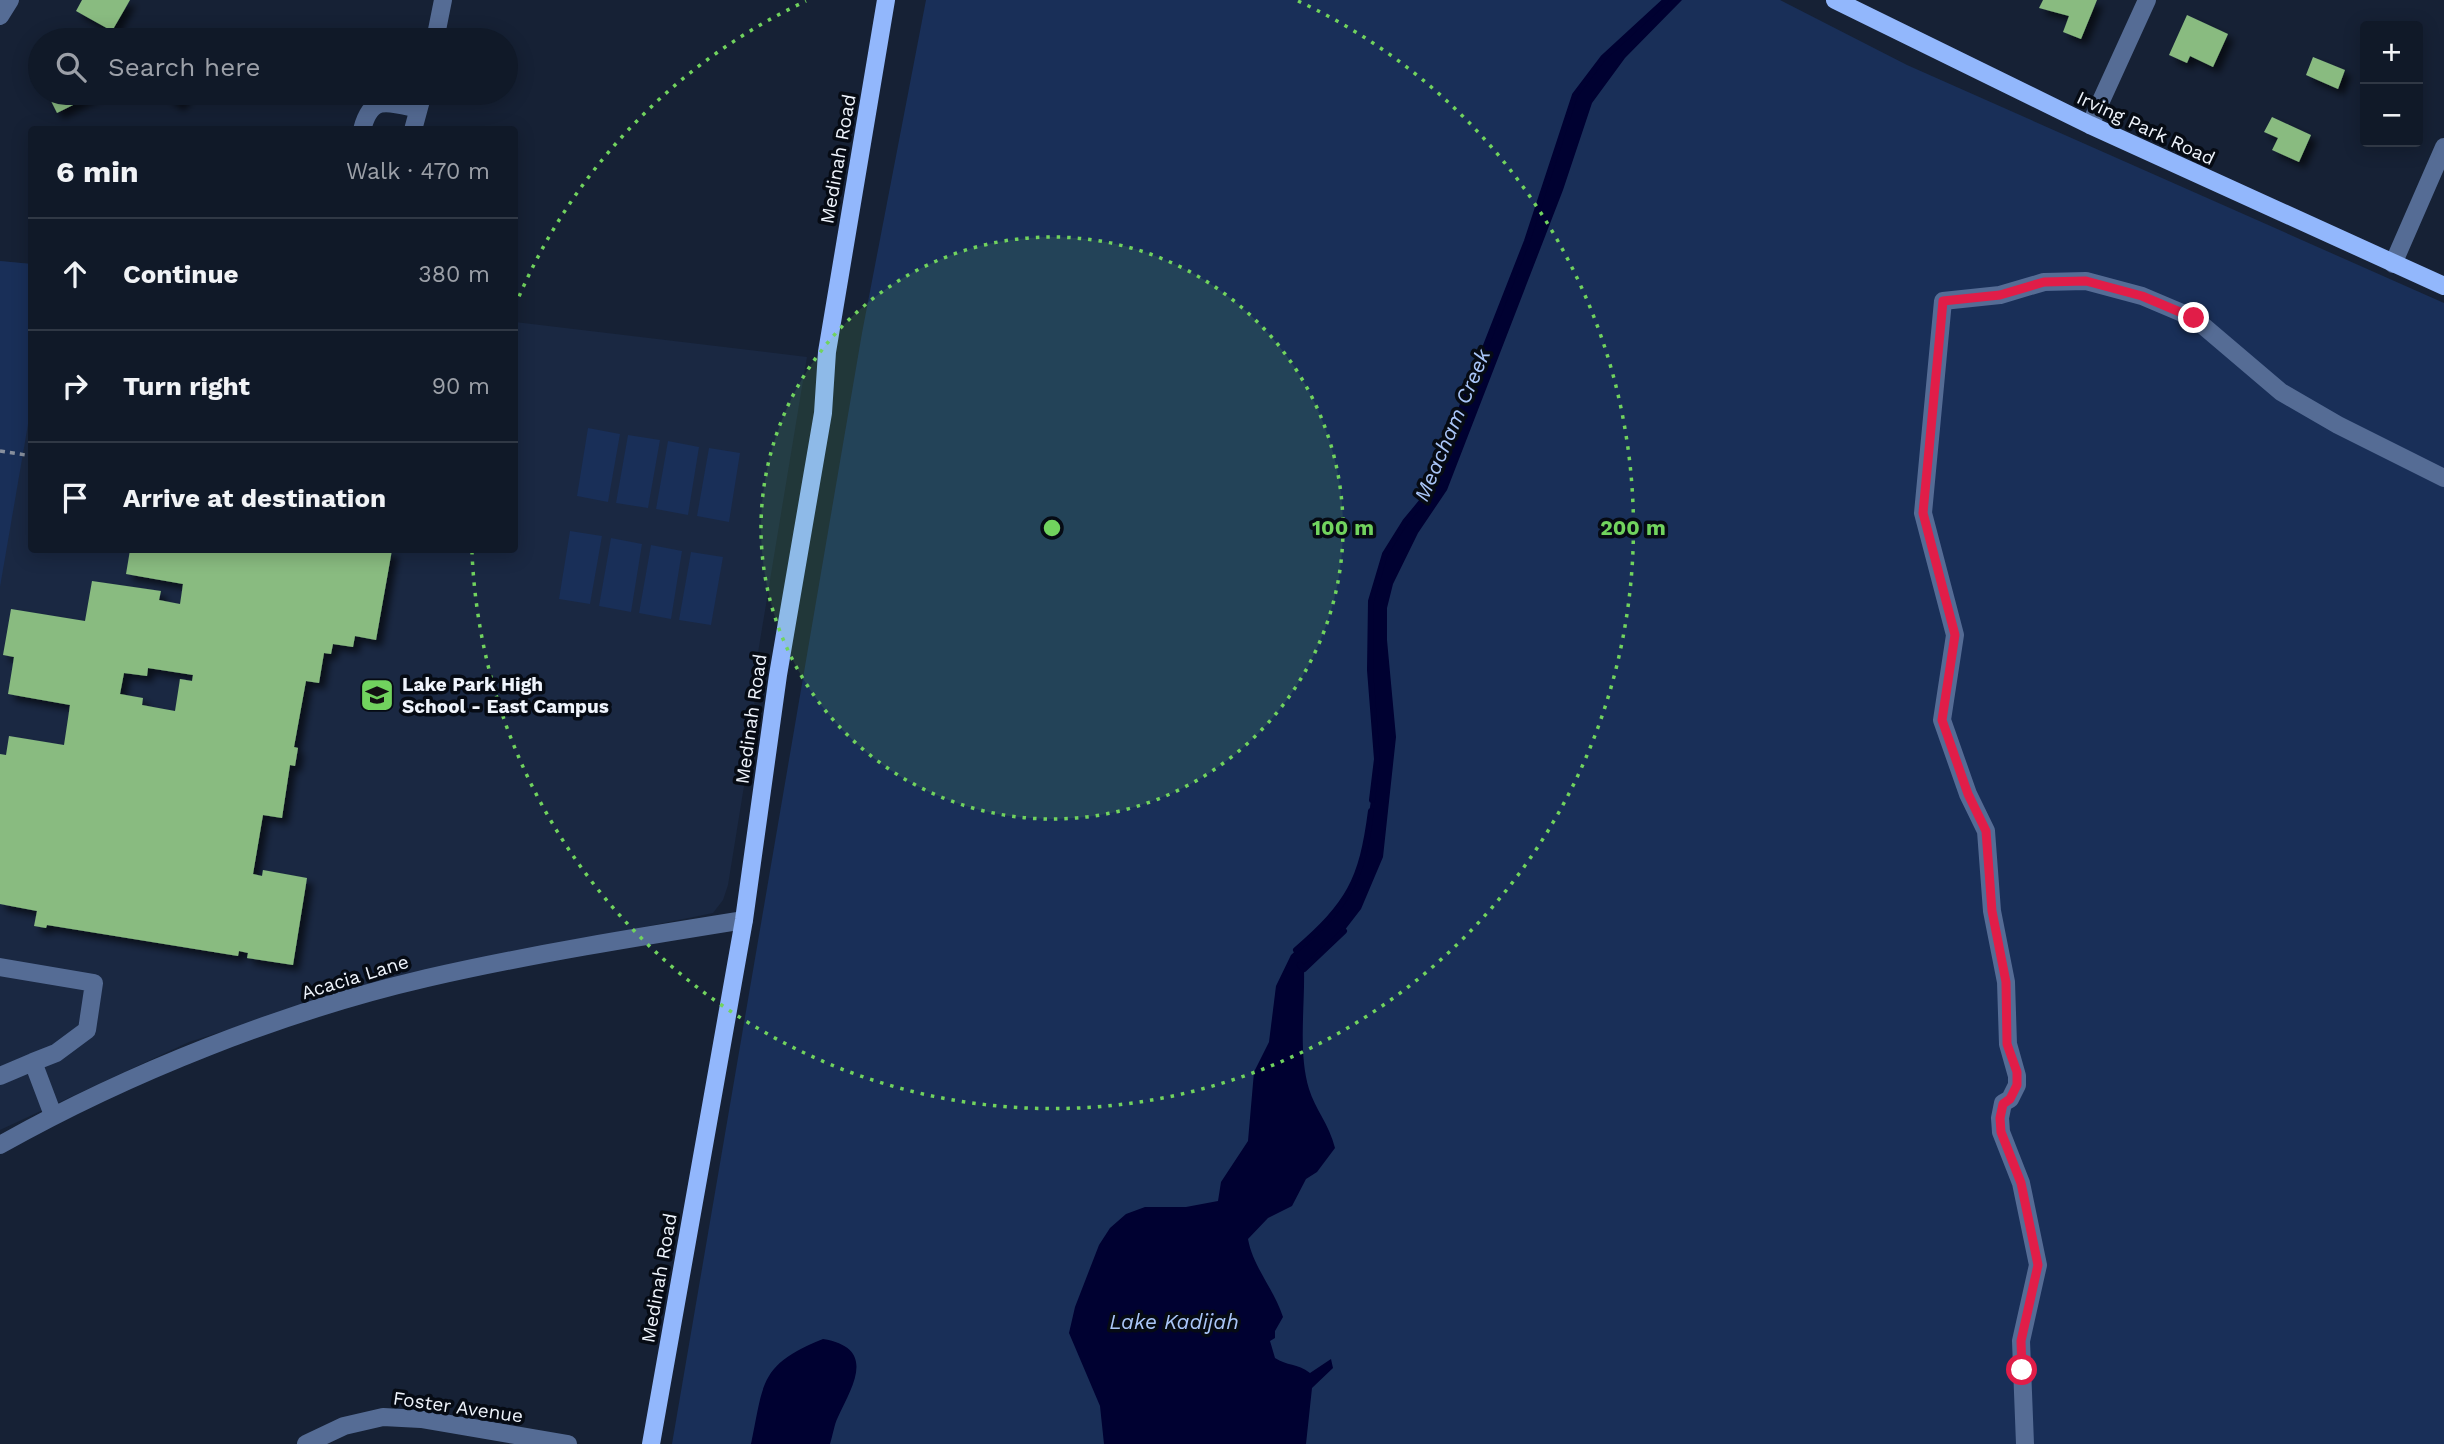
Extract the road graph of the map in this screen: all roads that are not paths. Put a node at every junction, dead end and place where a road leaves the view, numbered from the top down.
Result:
1 (10, 0) edge
2 (443, 0) edge
3 (887, 0) edge
4 (1835, 0) edge
5 (2147, 0) edge
6 (0, 16) edge
7 (437, 28) edge
8 (374, 105) edge
9 (419, 105) edge
10 (2090, 125) junction
11 (363, 126) edge
12 (414, 126) edge
13 (2444, 147) edge
14 (2393, 264) junction
15 (2444, 286) edge
16 (2444, 478) edge
17 (744, 920) junction
18 (0, 967) edge
19 (33, 1062) junction
20 (0, 1076) edge
21 (53, 1115) junction
22 (0, 1144) edge
23 (306, 1444) edge
24 (568, 1444) edge
25 (651, 1444) edge
26 (2025, 1444) edge

1 - 6 street
2 - 7 street
3 - 17 main road, Medinah Road
4 - 10 main road, Irving Park Road
5 - 10 street
8 - 11 street
9 - 12 street
10 - 14 main road, Irving Park Road
13 - 14 street
14 - 15 main road, Irving Park Road
16 - 26 street
17 - 21 street, Acacia Lane
17 - 25 main road, Medinah Road
18 - 19 street
19 - 20 street
19 - 21 street
21 - 22 street, Acacia Lane
23 - 24 street, Foster Avenue

